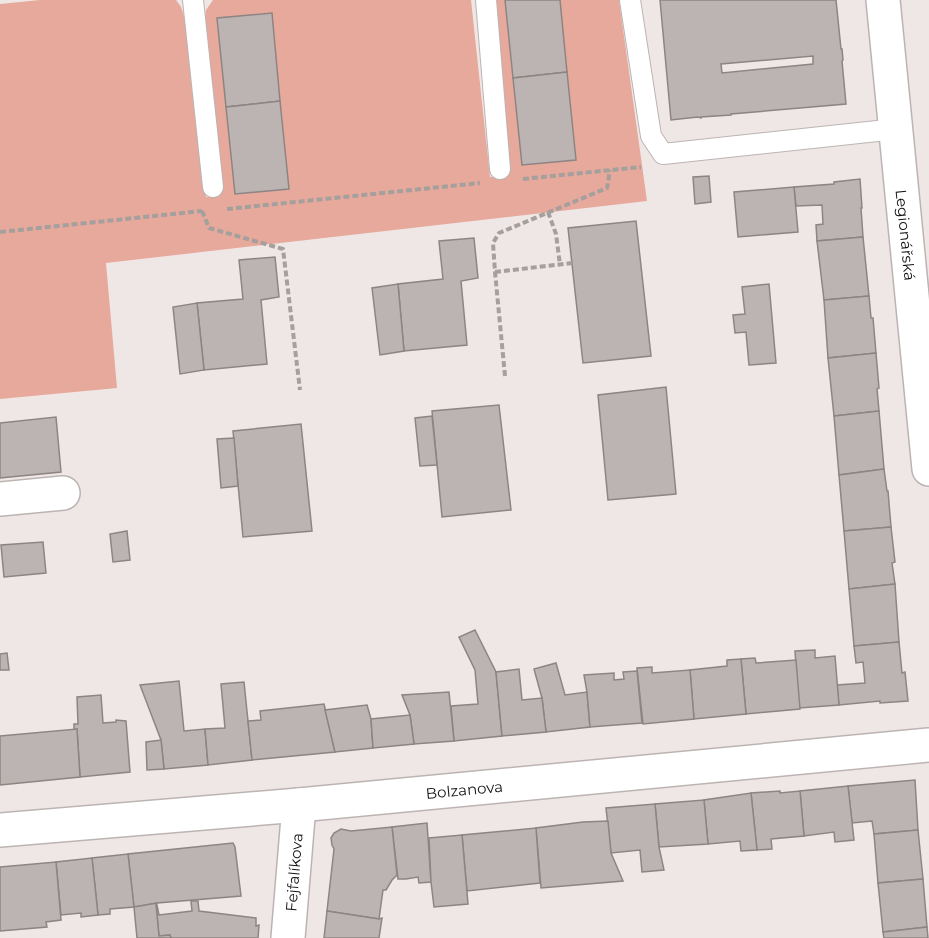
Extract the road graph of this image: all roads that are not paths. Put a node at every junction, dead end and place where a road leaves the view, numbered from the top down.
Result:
1 (193, 0) edge
2 (486, 0) edge
3 (630, 0) edge
4 (883, 0) edge
5 (896, 129) junction
6 (495, 176) road end
7 (213, 187) dead end
8 (929, 469) edge
9 (63, 493) dead end
10 (0, 499) edge
11 (929, 744) edge
12 (299, 805) junction
13 (0, 830) edge
14 (288, 938) edge

1 - 7 lane
2 - 6 lane
3 - 5 lane
4 - 5 street, Legionářská
5 - 8 street, Legionářská
9 - 10 street
11 - 12 street, Bolzanova
12 - 13 street, Bolzanova
12 - 14 street, Fejfalíkova

